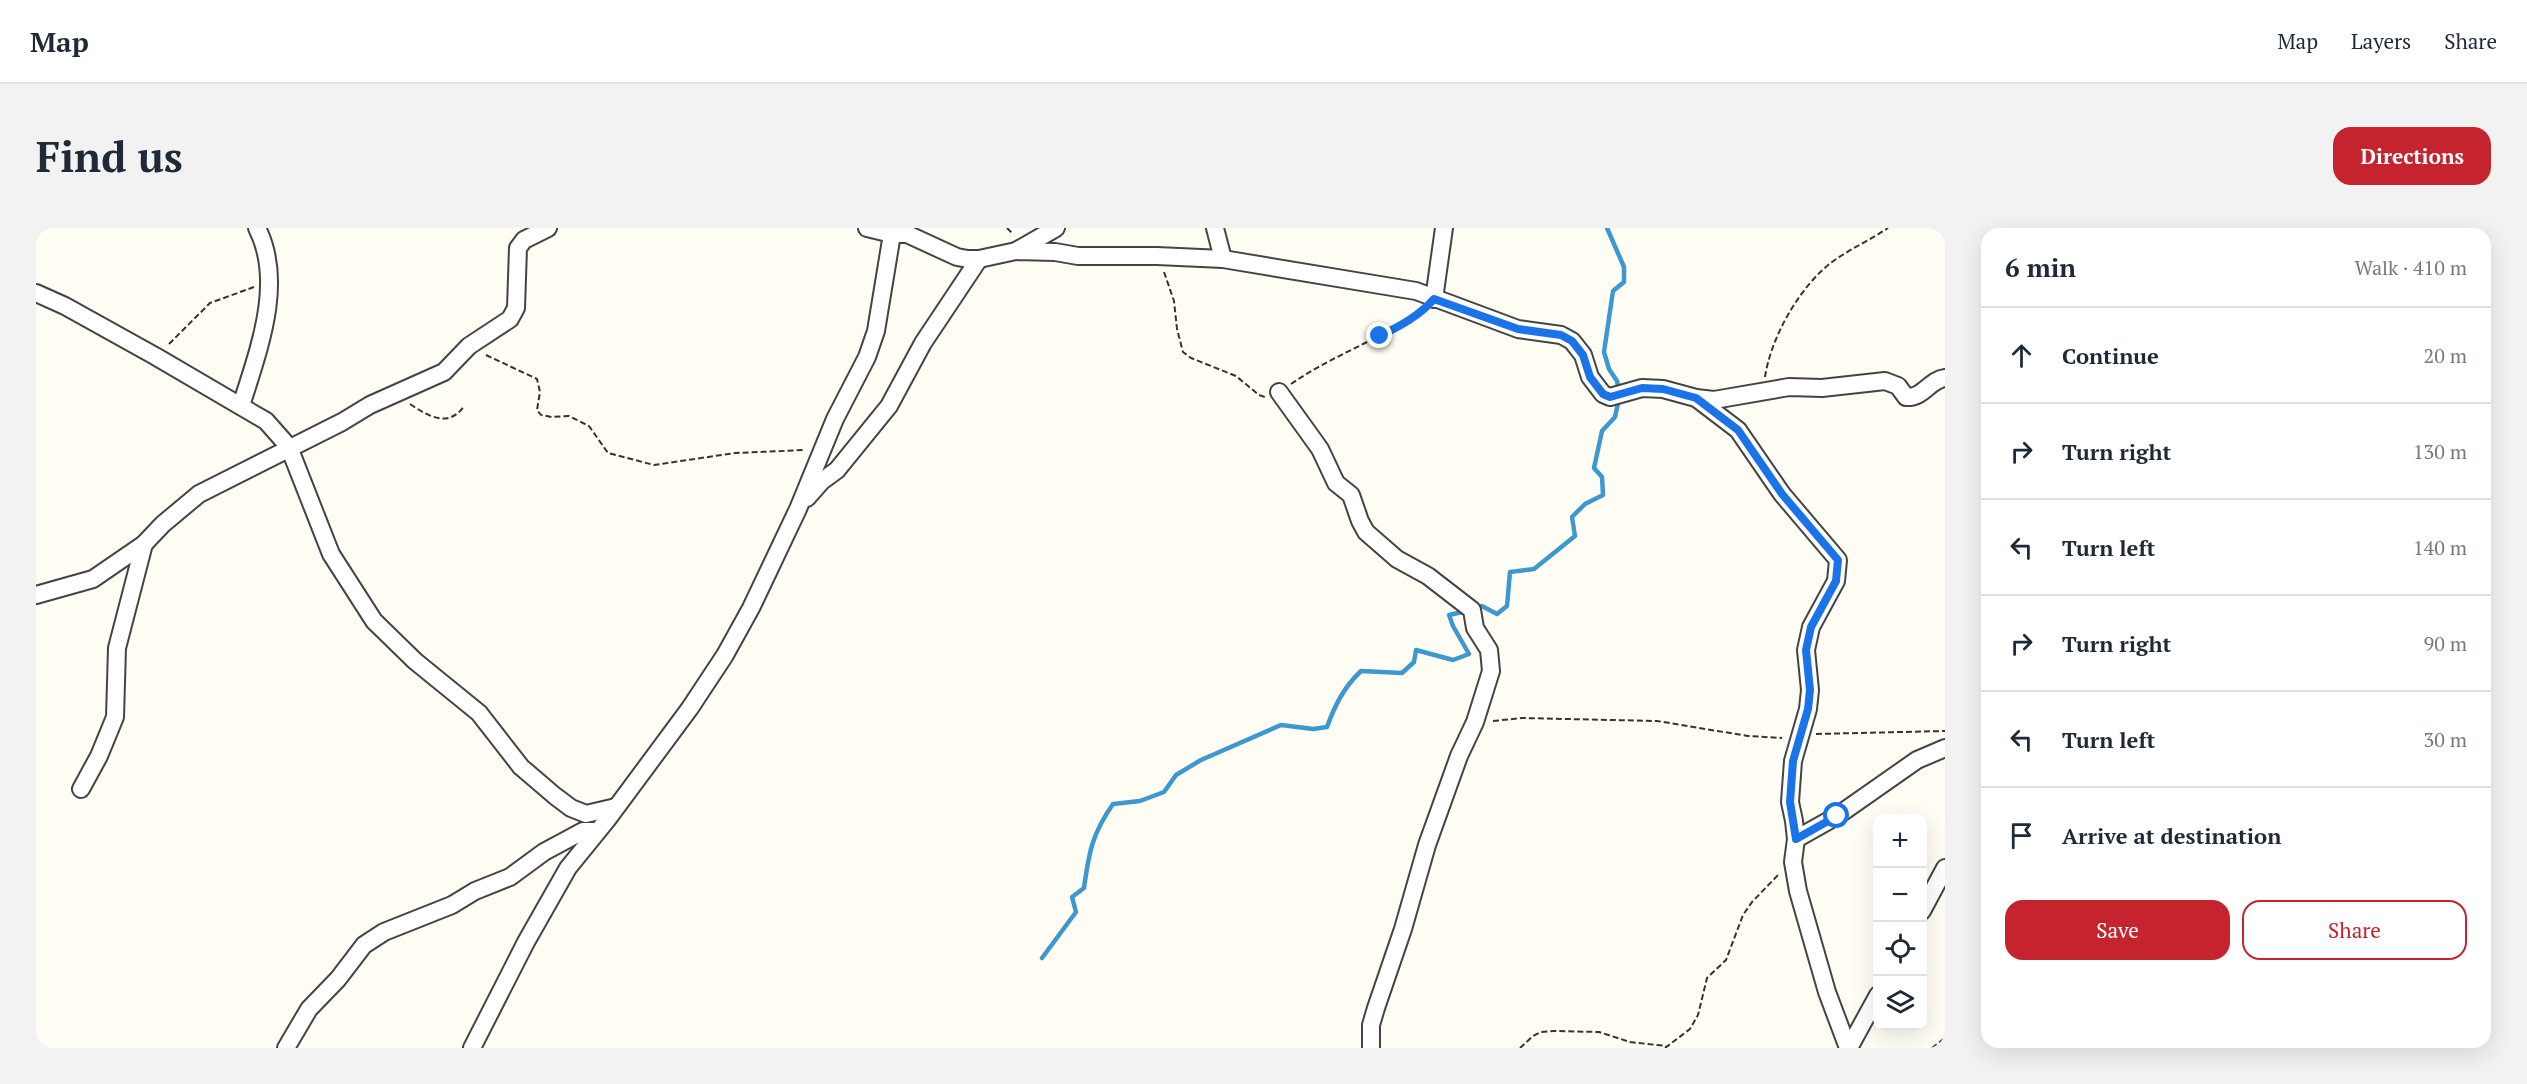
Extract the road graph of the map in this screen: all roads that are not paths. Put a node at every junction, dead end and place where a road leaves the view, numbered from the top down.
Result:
1 (257, 228) edge
2 (548, 228) edge
3 (867, 228) edge
4 (1056, 228) edge
5 (1215, 228) edge
6 (1444, 228) edge
7 (895, 231) edge
8 (1016, 251) junction
9 (979, 259) junction
10 (1223, 260) junction
11 (36, 293) edge
12 (1434, 299) junction
13 (1945, 378) edge
14 (1279, 392) road end
15 (1696, 398) junction
16 (241, 406) junction
17 (289, 447) junction
18 (798, 509) junction
19 (144, 544) junction
20 (36, 595) edge
21 (1945, 748) edge
22 (81, 789) dead end
23 (616, 807) junction
24 (597, 831) junction
25 (1796, 839) junction
26 (1945, 868) edge
27 (1927, 903) edge
28 (1873, 1004) edge
29 (286, 1048) edge
30 (472, 1048) edge
31 (1371, 1048) edge
32 (1849, 1048) edge

1 - 16 street
2 - 17 street
3 - 7 street
4 - 8 street
5 - 10 street
6 - 12 street
7 - 9 street
7 - 18 street
8 - 9 street
8 - 10 street
9 - 18 street
10 - 12 street
11 - 16 street
12 - 15 street
13 - 15 street
14 - 31 street
15 - 25 street
16 - 17 street
17 - 19 street
17 - 23 street
18 - 23 street
19 - 20 street
19 - 22 street
21 - 25 street
23 - 24 street
24 - 29 street
24 - 30 street
25 - 32 street
26 - 27 street
28 - 32 street

